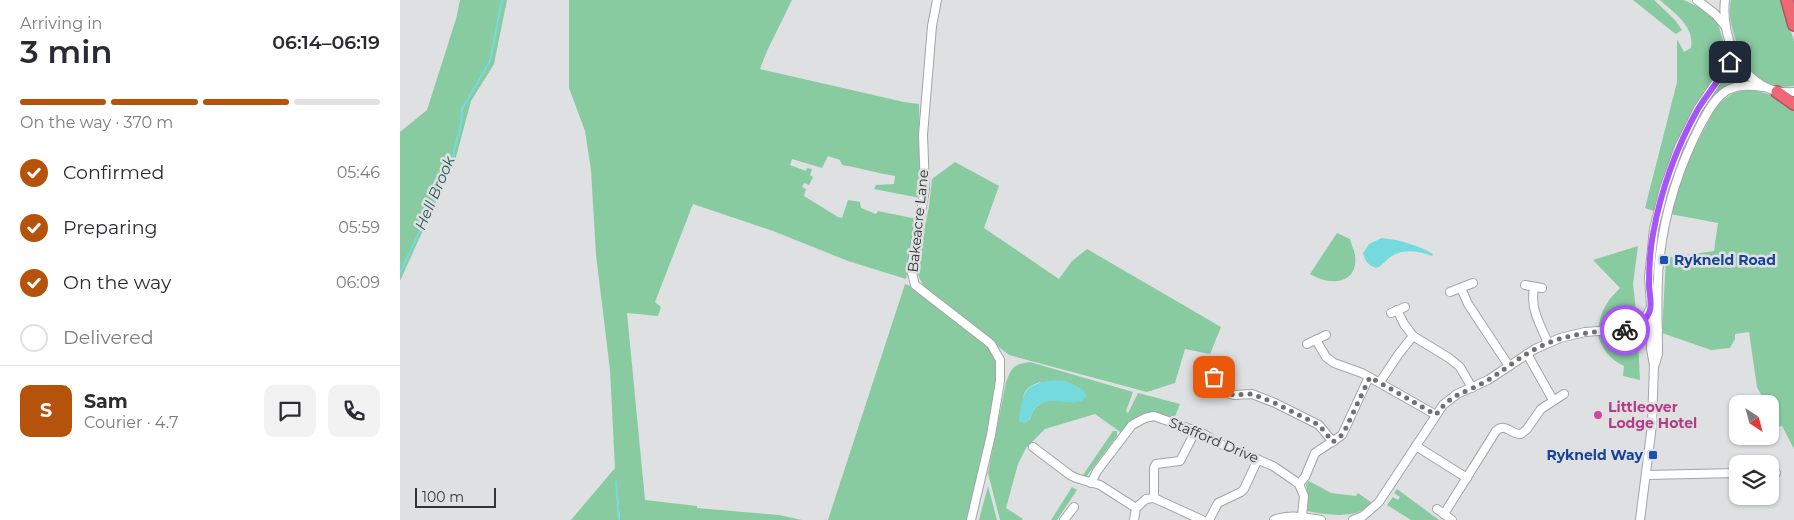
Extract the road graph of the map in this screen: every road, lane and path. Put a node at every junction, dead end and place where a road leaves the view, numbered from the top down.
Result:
1 (937, 0) edge
2 (1700, 0) edge
3 (1725, 0) edge
4 (1787, 0) edge
5 (1794, 25) edge
6 (1727, 28) junction
7 (1733, 49) junction
8 (1763, 87) junction
9 (1777, 92) junction
10 (1794, 92) edge
11 (1794, 104) edge
12 (1473, 283) dead end
13 (1525, 285) dead end
14 (1461, 288) junction
15 (1450, 292) dead end
16 (1405, 307) dead end
17 (1650, 309) junction
18 (1633, 329) junction
19 (1654, 330) junction
20 (1326, 335) dead end
21 (1413, 336) junction
22 (1316, 340) junction
23 (1548, 343) junction
24 (1307, 344) dead end
25 (1527, 354) junction
26 (1509, 366) junction
27 (1370, 377) junction
28 (1205, 380) dead end
29 (1380, 382) junction
30 (1472, 388) junction
31 (1564, 394) dead end
32 (1553, 400) junction
33 (1436, 415) junction
34 (1196, 430) junction
35 (1333, 442) junction
36 (1416, 446) junction
37 (1033, 447) dead end
38 (1258, 459) junction
39 (1729, 473) edge
40 (1646, 475) junction
41 (1467, 478) junction
42 (1091, 483) junction
43 (1299, 484) junction
44 (1154, 498) junction
45 (1074, 507) dead end
46 (1136, 508) junction
47 (1437, 509) dead end
48 (1444, 514) junction
49 (1302, 516) junction
50 (1069, 519) edge
51 (971, 520) edge
52 (1134, 520) edge
53 (1202, 520) edge
54 (1209, 520) edge
55 (1274, 520) edge
56 (1321, 520) edge
57 (1353, 520) edge
58 (1452, 520) edge
59 (1640, 520) edge

1 - 51 street, Bakeacre Lane
2 - 6 street
3 - 6 street
4 - 5 highway
6 - 7 street
7 - 8 street
7 - 17 street
8 - 9 street
8 - 19 street
9 - 10 street
9 - 11 highway
12 - 14 street
13 - 23 street
14 - 15 street
14 - 26 street
16 - 21 street
17 - 18 street
17 - 19 street
18 - 19 street
18 - 23 street
19 - 40 street
20 - 22 street
21 - 29 street
21 - 30 street
22 - 24 street
22 - 27 street
23 - 25 street
25 - 26 street
25 - 32 street
26 - 30 street
27 - 29 street
27 - 35 street
28 - 35 street
29 - 33 street
30 - 33 street
31 - 32 street
32 - 41 street
33 - 36 street
34 - 38 street, Stafford Drive
34 - 42 street, Stafford Drive
34 - 44 street
35 - 43 street
36 - 41 street
36 - 57 street
37 - 42 street
38 - 43 street, Stafford Drive
38 - 54 street
39 - 40 street
40 - 59 street
41 - 48 street
42 - 46 street
43 - 49 street
44 - 46 street
44 - 53 street
45 - 50 street
46 - 52 street
47 - 48 street
48 - 58 street
49 - 55 street
49 - 56 street

